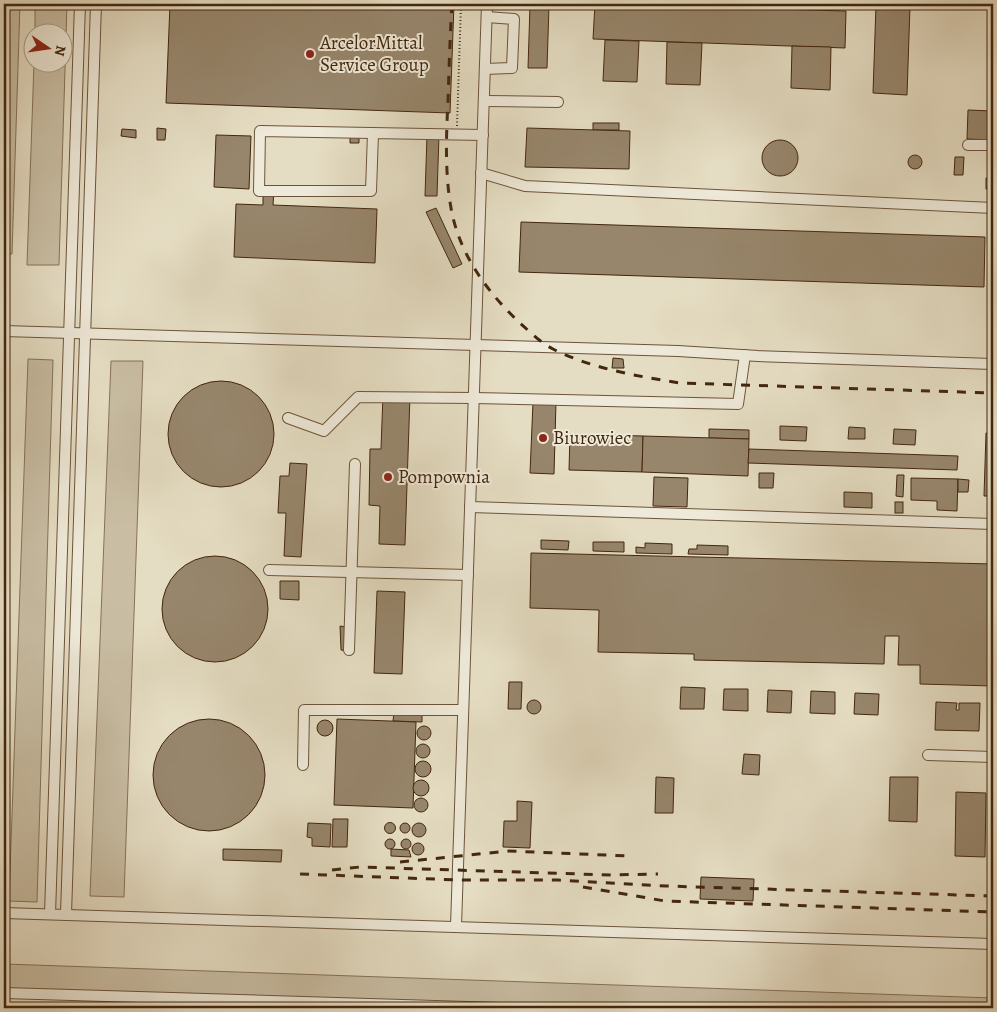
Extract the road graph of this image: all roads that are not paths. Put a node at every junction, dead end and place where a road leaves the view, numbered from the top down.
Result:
1 (80, 4) edge
2 (96, 4) edge
3 (487, 4) edge
4 (487, 17) junction
5 (485, 69) junction
6 (484, 101) junction
7 (558, 102) dead end
8 (373, 133) junction
9 (483, 135) junction
10 (968, 144) dead end
11 (993, 145) edge
12 (481, 173) junction
13 (993, 208) edge
14 (4, 331) edge
15 (69, 333) junction
16 (84, 334) junction
17 (476, 346) junction
18 (745, 356) junction
19 (993, 364) edge
20 (474, 398) junction
21 (288, 418) dead end
22 (355, 464) dead end
23 (470, 507) junction
24 (993, 524) edge
25 (268, 570) dead end
26 (351, 572) junction
27 (468, 574) junction
28 (349, 650) dead end
29 (463, 710) junction
30 (928, 755) dead end
31 (993, 757) edge
32 (303, 765) dead end
33 (4, 912) edge
34 (50, 914) junction
35 (66, 914) junction
36 (456, 926) junction
37 (993, 944) edge
38 (4, 993) edge
39 (501, 1008) edge

1 - 15 lane
2 - 16 lane
3 - 4 lane
4 - 5 lane
4 - 5 lane
5 - 6 lane
6 - 7 lane
6 - 9 lane
8 - 8 lane
8 - 9 lane
9 - 12 lane
10 - 11 lane
12 - 13 lane
12 - 17 lane
14 - 15 lane
15 - 16 lane
15 - 34 lane
16 - 17 lane
16 - 35 lane
17 - 18 lane
17 - 20 lane
18 - 19 lane
18 - 20 lane
20 - 21 lane
20 - 23 lane
22 - 26 lane
23 - 24 lane
23 - 27 lane
25 - 26 lane
26 - 27 lane
26 - 28 lane
27 - 29 lane
29 - 32 lane
29 - 36 lane
30 - 31 lane
33 - 34 lane
34 - 35 lane
35 - 36 lane
36 - 37 lane
38 - 39 lane

